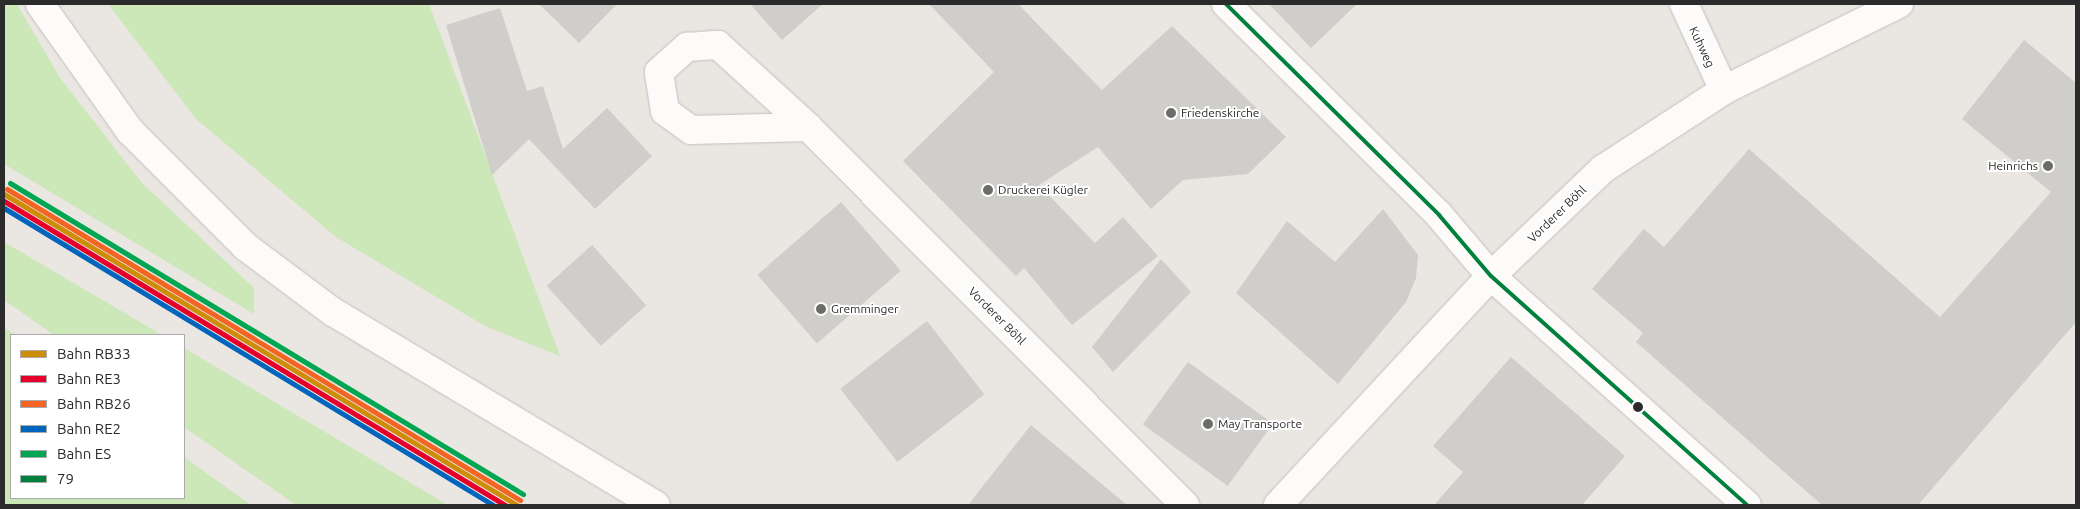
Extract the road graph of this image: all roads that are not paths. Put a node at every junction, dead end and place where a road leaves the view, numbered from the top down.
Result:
1 (40, 4) edge
2 (1226, 4) edge
3 (1684, 4) edge
4 (1899, 4) edge
5 (1724, 90) junction
6 (808, 127) junction
7 (1491, 276) junction
8 (656, 505) edge
9 (1185, 505) edge
10 (1278, 505) edge
11 (1747, 505) edge

1 - 8 street
2 - 7 street
3 - 5 street, Kuhweg
4 - 5 street, Vorderer Böhl
5 - 7 street, Vorderer Böhl
6 - 6 street, Vorderer Böhl
6 - 9 street, Vorderer Böhl
7 - 10 street, Vorderer Böhl
7 - 11 street

